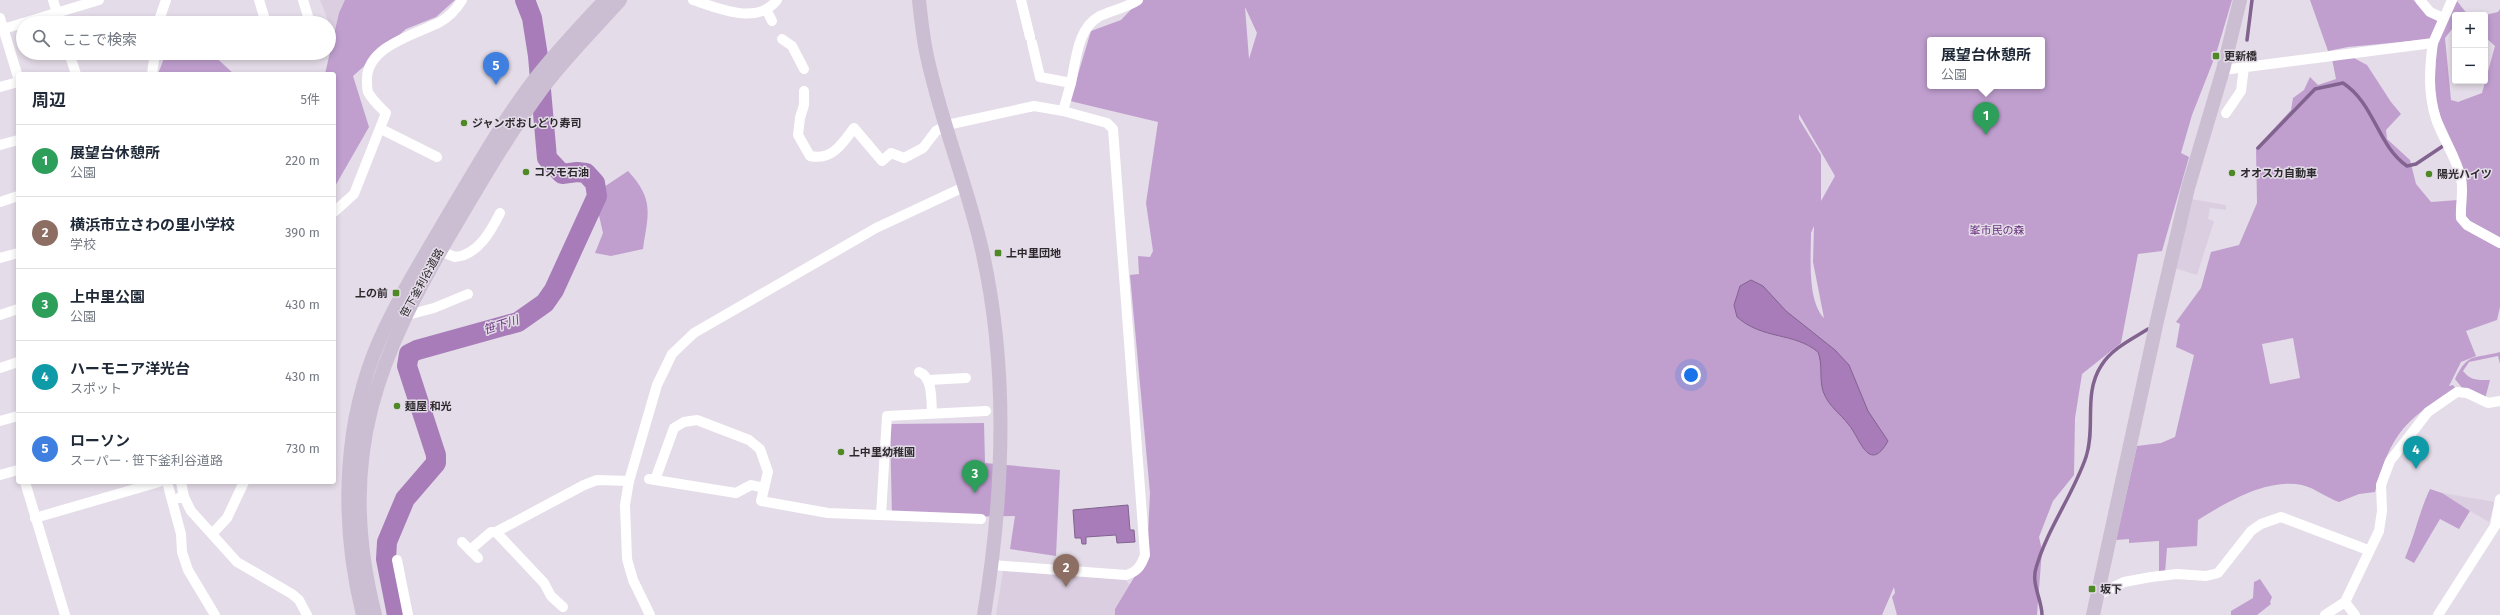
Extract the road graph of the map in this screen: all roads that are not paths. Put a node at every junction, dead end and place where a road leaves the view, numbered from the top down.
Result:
1 (53, 0) edge
2 (99, 0) edge
3 (166, 0) edge
4 (259, 0) edge
5 (303, 0) edge
6 (462, 0) edge
7 (605, 0) edge
8 (620, 0) edge
9 (693, 0) edge
10 (777, 0) edge
11 (919, 0) edge
12 (1021, 0) edge
13 (1138, 0) edge
14 (2240, 0) edge
15 (2420, 0) edge
16 (2452, 0) edge
17 (57, 12) junction
18 (45, 16) edge
19 (58, 16) edge
20 (160, 16) edge
21 (264, 16) edge
22 (308, 16) edge
23 (0, 18) edge
24 (2443, 18) junction
25 (16, 25) edge
26 (2, 30) edge
27 (782, 39) dead end
28 (2433, 43) junction
29 (71, 60) edge
30 (154, 60) edge
31 (2244, 67) junction
32 (804, 69) dead end
33 (2224, 70) junction
34 (16, 72) edge
35 (75, 72) edge
36 (152, 72) edge
37 (16, 83) edge
38 (1071, 83) junction
39 (0, 87) edge
40 (804, 91) dead end
41 (1063, 111) junction
42 (2226, 113) dead end
43 (947, 125) junction
44 (381, 129) junction
45 (16, 141) edge
46 (0, 145) edge
47 (437, 157) dead end
48 (966, 186) junction
49 (16, 197) edge
50 (0, 202) edge
51 (336, 210) edge
52 (500, 213) dead end
53 (2500, 243) edge
54 (440, 251) junction
55 (16, 254) edge
56 (0, 258) edge
57 (468, 294) dead end
58 (16, 310) edge
59 (0, 315) edge
60 (404, 316) junction
61 (16, 363) edge
62 (0, 368) edge
63 (919, 372) dead end
64 (966, 378) dead end
65 (929, 380) junction
66 (2500, 401) edge
67 (986, 411) dead end
68 (932, 413) junction
69 (16, 417) edge
70 (0, 421) edge
71 (16, 471) edge
72 (0, 475) edge
73 (629, 481) junction
74 (26, 484) edge
75 (152, 484) edge
76 (168, 484) edge
77 (181, 484) edge
78 (243, 484) edge
79 (764, 488) junction
80 (184, 497) junction
81 (173, 499) junction
82 (2500, 499) edge
83 (881, 515) junction
84 (35, 518) junction
85 (981, 519) dead end
86 (2498, 527) edge
87 (496, 532) junction
88 (212, 534) junction
89 (462, 542) dead end
90 (470, 550) junction
91 (2368, 550) junction
92 (478, 558) dead end
93 (397, 560) dead end
94 (992, 565) junction
95 (2098, 595) junction
96 (2345, 602) junction
97 (563, 607) dead end
98 (65, 615) edge
99 (215, 615) edge
100 (307, 615) edge
101 (362, 615) edge
102 (375, 615) edge
103 (408, 615) edge
104 (650, 615) edge
105 (984, 615) edge
106 (2093, 615) edge
107 (2325, 615) edge
108 (2355, 615) edge
109 (2438, 615) edge

1 - 17 street
2 - 17 street
3 - 20 street
4 - 21 street
5 - 22 street
6 - 44 street
7 - 101 street, 笹下釜利谷道路
8 - 54 street, 笹下釜利谷道路
9 - 10 street
11 - 43 street
12 - 38 street
13 - 38 street
14 - 33 street
15 - 24 street
16 - 24 street
17 - 18 street
17 - 19 street
23 - 26 street
24 - 28 street
25 - 26 street
26 - 34 street
27 - 32 street
28 - 31 street
28 - 53 street
29 - 35 street
30 - 36 street
31 - 33 street
31 - 42 street
33 - 95 street
37 - 39 street
38 - 41 street
40 - 43 street
41 - 43 street
41 - 94 street
43 - 48 street
44 - 47 street
44 - 51 street
45 - 46 street
48 - 73 street
48 - 94 street
49 - 50 street
52 - 54 street
54 - 60 street, 笹下釜利谷道路
55 - 56 street
57 - 60 street
58 - 59 street
60 - 102 street, 笹下釜利谷道路
61 - 62 street
63 - 65 street
64 - 65 street
65 - 68 street
66 - 91 street
67 - 68 street
68 - 83 street
69 - 70 street
71 - 72 street
73 - 87 street
73 - 104 street
74 - 84 street
75 - 84 street
76 - 81 street
77 - 80 street
78 - 88 street
79 - 79 street
79 - 83 street
80 - 81 street
80 - 88 street
81 - 99 street
82 - 86 street
83 - 85 street
84 - 98 street
86 - 109 street
87 - 90 street
87 - 97 street
88 - 100 street
89 - 90 street
90 - 92 street
91 - 95 street
91 - 96 street
93 - 103 street
94 - 105 street
95 - 106 street
96 - 107 street
96 - 108 street

